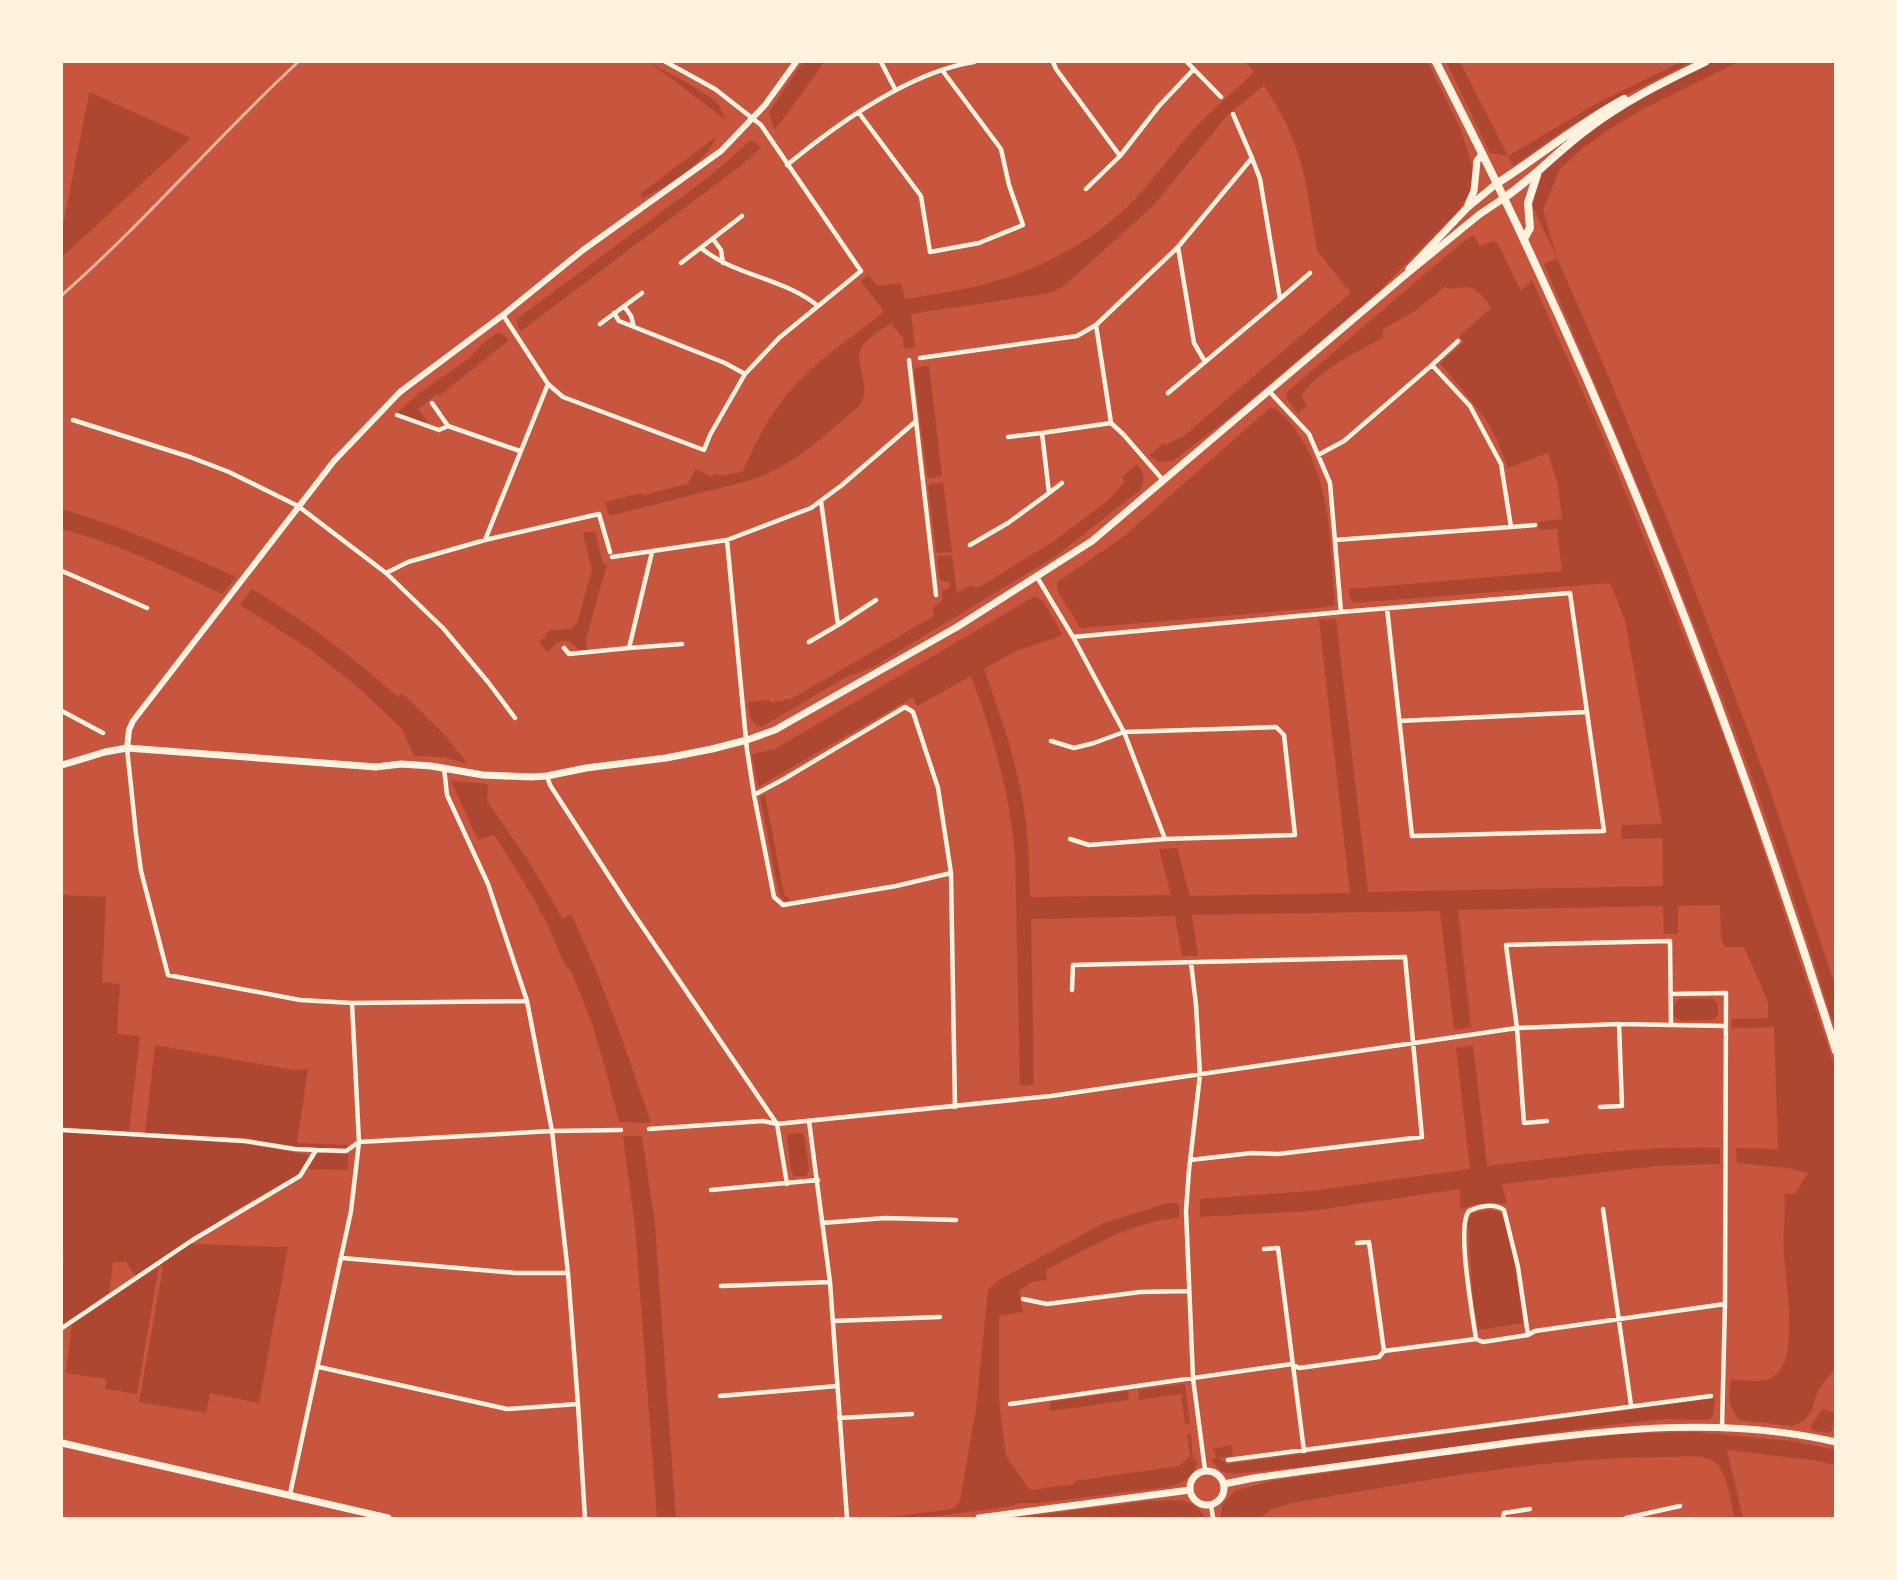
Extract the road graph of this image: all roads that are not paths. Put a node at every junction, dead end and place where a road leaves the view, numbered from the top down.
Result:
1 (666, 62) edge
2 (796, 62) edge
3 (881, 62) edge
4 (962, 62) edge
5 (974, 62) edge
6 (1053, 62) edge
7 (1187, 62) edge
8 (1436, 62) edge
9 (1705, 62) edge
10 (1194, 69) junction
11 (942, 70) junction
12 (895, 89) junction
13 (1640, 94) junction
14 (1221, 98) dead end
15 (859, 113) junction
16 (1233, 114) dead end
17 (753, 118) junction
18 (1482, 154) junction
19 (1120, 156) junction
20 (1252, 159) junction
21 (787, 165) junction
22 (1539, 171) junction
23 (1496, 184) junction
24 (1086, 189) dead end
25 (1504, 198) junction
26 (1467, 208) junction
27 (742, 216) dead end
28 (713, 239) junction
29 (1524, 239) junction
30 (1178, 247) junction
31 (701, 248) junction
32 (723, 262) junction
33 (681, 263) dead end
34 (1310, 273) dead end
35 (1404, 276) junction
36 (642, 293) dead end
37 (1280, 298) junction
38 (624, 306) junction
39 (818, 306) junction
40 (614, 313) junction
41 (503, 315) junction
42 (600, 324) dead end
43 (1096, 325) junction
44 (634, 327) junction
45 (1458, 342) dead end
46 (920, 358) dead end
47 (909, 360) dead end
48 (1204, 360) junction
49 (1432, 365) junction
50 (745, 374) junction
51 (548, 384) junction
52 (1269, 391) junction
53 (1168, 393) dead end
54 (432, 403) dead end
55 (397, 415) dead end
56 (73, 420) dead end
57 (915, 423) junction
58 (1111, 423) junction
59 (448, 426) junction
60 (1042, 433) junction
61 (1008, 437) dead end
62 (520, 452) junction
63 (1318, 454) junction
64 (1163, 480) junction
65 (1062, 483) dead end
66 (1049, 493) junction
67 (820, 501) junction
68 (298, 506) junction
69 (1536, 525) dead end
70 (1511, 527) junction
71 (485, 540) junction
72 (727, 540) junction
73 (1335, 540) junction
74 (970, 544) dead end
75 (652, 552) junction
76 (62, 571) edge
77 (386, 573) junction
78 (1037, 577) junction
79 (936, 595) dead end
80 (876, 600) dead end
81 (147, 608) dead end
82 (1387, 608) junction
83 (1341, 612) junction
84 (838, 625) junction
85 (1073, 637) junction
86 (809, 642) dead end
87 (682, 644) dead end
88 (564, 648) dead end
89 (629, 648) junction
90 (62, 711) edge
91 (1587, 712) junction
92 (515, 718) dead end
93 (1399, 721) junction
94 (103, 732) dead end
95 (1124, 732) junction
96 (747, 740) junction
97 (1052, 741) dead end
98 (127, 748) junction
99 (62, 765) edge
100 (444, 768) junction
101 (548, 776) junction
102 (754, 795) junction
103 (1070, 839) dead end
104 (1165, 839) junction
105 (951, 873) junction
106 (1191, 963) junction
107 (1072, 990) dead end
108 (1671, 994) junction
109 (527, 1001) junction
110 (352, 1003) junction
111 (1619, 1024) junction
112 (1671, 1025) junction
113 (1725, 1026) junction
114 (1517, 1028) junction
115 (1413, 1042) junction
116 (1836, 1052) edge
117 (1200, 1076) junction
118 (955, 1107) junction
119 (1600, 1107) dead end
120 (809, 1121) junction
121 (1547, 1121) dead end
122 (777, 1124) junction
123 (649, 1129) dead end
124 (62, 1130) edge
125 (621, 1130) dead end
126 (552, 1131) junction
127 (359, 1142) junction
128 (316, 1150) junction
129 (1190, 1160) junction
130 (818, 1180) junction
131 (787, 1184) junction
132 (711, 1190) dead end
133 (1603, 1209) dead end
134 (956, 1220) dead end
135 (822, 1223) junction
136 (1357, 1243) dead end
137 (1264, 1249) dead end
138 (342, 1258) junction
139 (568, 1273) junction
140 (830, 1282) junction
141 (722, 1286) dead end
142 (1189, 1291) junction
143 (1023, 1299) dead end
144 (1725, 1304) junction
145 (940, 1317) dead end
146 (1619, 1319) junction
147 (833, 1321) junction
148 (62, 1328) edge
149 (1528, 1335) junction
150 (1476, 1339) junction
151 (1384, 1351) junction
152 (1292, 1364) junction
153 (319, 1367) junction
154 (1192, 1378) junction
155 (837, 1386) junction
156 (720, 1396) dead end
157 (1711, 1396) dead end
158 (578, 1404) junction
159 (1010, 1404) dead end
160 (1631, 1405) junction
161 (912, 1414) dead end
162 (839, 1418) junction
163 (1722, 1427) junction
164 (1835, 1442) edge
165 (62, 1443) edge
166 (1304, 1451) junction
167 (1228, 1460) dead end
168 (1204, 1470) junction
169 (1224, 1484) junction
170 (1190, 1490) junction
171 (290, 1494) junction
172 (1211, 1505) junction
173 (1680, 1506) dead end
174 (1530, 1509) dead end
175 (388, 1518) edge
176 (585, 1518) edge
177 (847, 1518) edge
178 (979, 1518) edge
179 (1213, 1518) edge
180 (1503, 1518) edge
181 (1626, 1518) edge

1 - 17 street
2 - 17 street
3 - 12 street
4 - 5 street
4 - 11 street
6 - 19 street
7 - 10 street
8 - 18 main road
9 - 13 main road
10 - 14 street
10 - 19 street
11 - 12 street
11 - 15 street
12 - 15 street
13 - 22 main road
13 - 23 main road
15 - 21 street
16 - 20 street
17 - 21 street
17 - 41 street
18 - 23 main road
18 - 26 main road
19 - 24 street
20 - 30 street
20 - 37 street
21 - 39 street
22 - 25 main road
22 - 29 main road
23 - 25 main road
23 - 26 main road
25 - 29 main road
25 - 35 main road
26 - 35 main road
27 - 28 street
28 - 31 street
28 - 32 street
29 - 116 main road
30 - 43 street
30 - 48 street
31 - 32 street
31 - 33 street
32 - 39 street
34 - 37 street
35 - 52 main road
36 - 38 street
37 - 48 street
38 - 40 street
38 - 44 street
39 - 50 street
40 - 42 street
40 - 44 street
41 - 51 street
41 - 68 street
43 - 46 street
43 - 58 street
44 - 50 street
45 - 49 street
47 - 57 street
48 - 53 street
49 - 63 street
49 - 70 street
50 - 51 street
51 - 62 street
52 - 63 street
52 - 64 main road
54 - 59 street
55 - 59 street
56 - 68 street
57 - 67 street
57 - 79 street
58 - 60 street
58 - 64 street
59 - 62 street
60 - 61 street
60 - 66 street
62 - 71 street
63 - 73 street
64 - 78 main road
65 - 66 street
66 - 74 street
67 - 72 street
67 - 84 street
68 - 77 street
68 - 98 street
69 - 70 street
70 - 73 street
71 - 75 street
71 - 77 street
72 - 75 street
72 - 96 street
73 - 83 street
75 - 89 street
76 - 81 street
77 - 92 street
78 - 85 street
78 - 96 main road
80 - 84 street
82 - 83 street
82 - 91 street
82 - 93 street
83 - 85 street
84 - 86 street
85 - 95 street
87 - 89 street
88 - 89 street
90 - 94 street
91 - 93 street
91 - 93 street
95 - 97 street
95 - 104 street
95 - 104 street
96 - 101 main road
96 - 102 street
98 - 99 main road
98 - 100 main road
98 - 110 street
100 - 101 main road
100 - 109 street
101 - 122 street
102 - 105 street
102 - 105 street
103 - 104 street
105 - 118 street
106 - 107 street
106 - 115 street
106 - 117 street
108 - 112 street
108 - 113 street
108 - 114 street
109 - 110 street
109 - 126 street
110 - 127 street
111 - 112 street
111 - 114 street
111 - 119 street
112 - 113 street
113 - 144 street
114 - 115 street
114 - 121 street
115 - 117 street
115 - 129 street
117 - 118 street
117 - 129 street
118 - 120 street
120 - 122 street
120 - 130 street
122 - 123 street
122 - 131 street
124 - 128 street
125 - 126 street
126 - 127 street
126 - 139 street
127 - 128 street
127 - 138 street
128 - 148 street
129 - 142 street
130 - 131 street
130 - 135 street
131 - 132 street
133 - 146 street
134 - 135 street
135 - 140 street
136 - 151 street
137 - 152 street
138 - 139 street
138 - 153 street
139 - 158 street
140 - 141 street
140 - 147 street
142 - 143 street
142 - 154 street
144 - 146 street
144 - 163 street
145 - 147 street
146 - 149 street
146 - 160 street
147 - 155 street
149 - 150 street
149 - 150 street
150 - 151 street
151 - 152 street
152 - 154 street
152 - 166 street
153 - 158 street
153 - 171 street
154 - 159 street
154 - 168 street
155 - 156 street
155 - 162 street
157 - 160 street
158 - 176 street
160 - 166 street
161 - 162 street
162 - 177 street
163 - 164 main road
163 - 169 main road
165 - 171 main road
166 - 167 street
168 - 169 main road
168 - 170 main road
169 - 172 main road
170 - 172 main road
170 - 178 main road
171 - 175 main road
172 - 179 street
173 - 181 street
174 - 180 street

